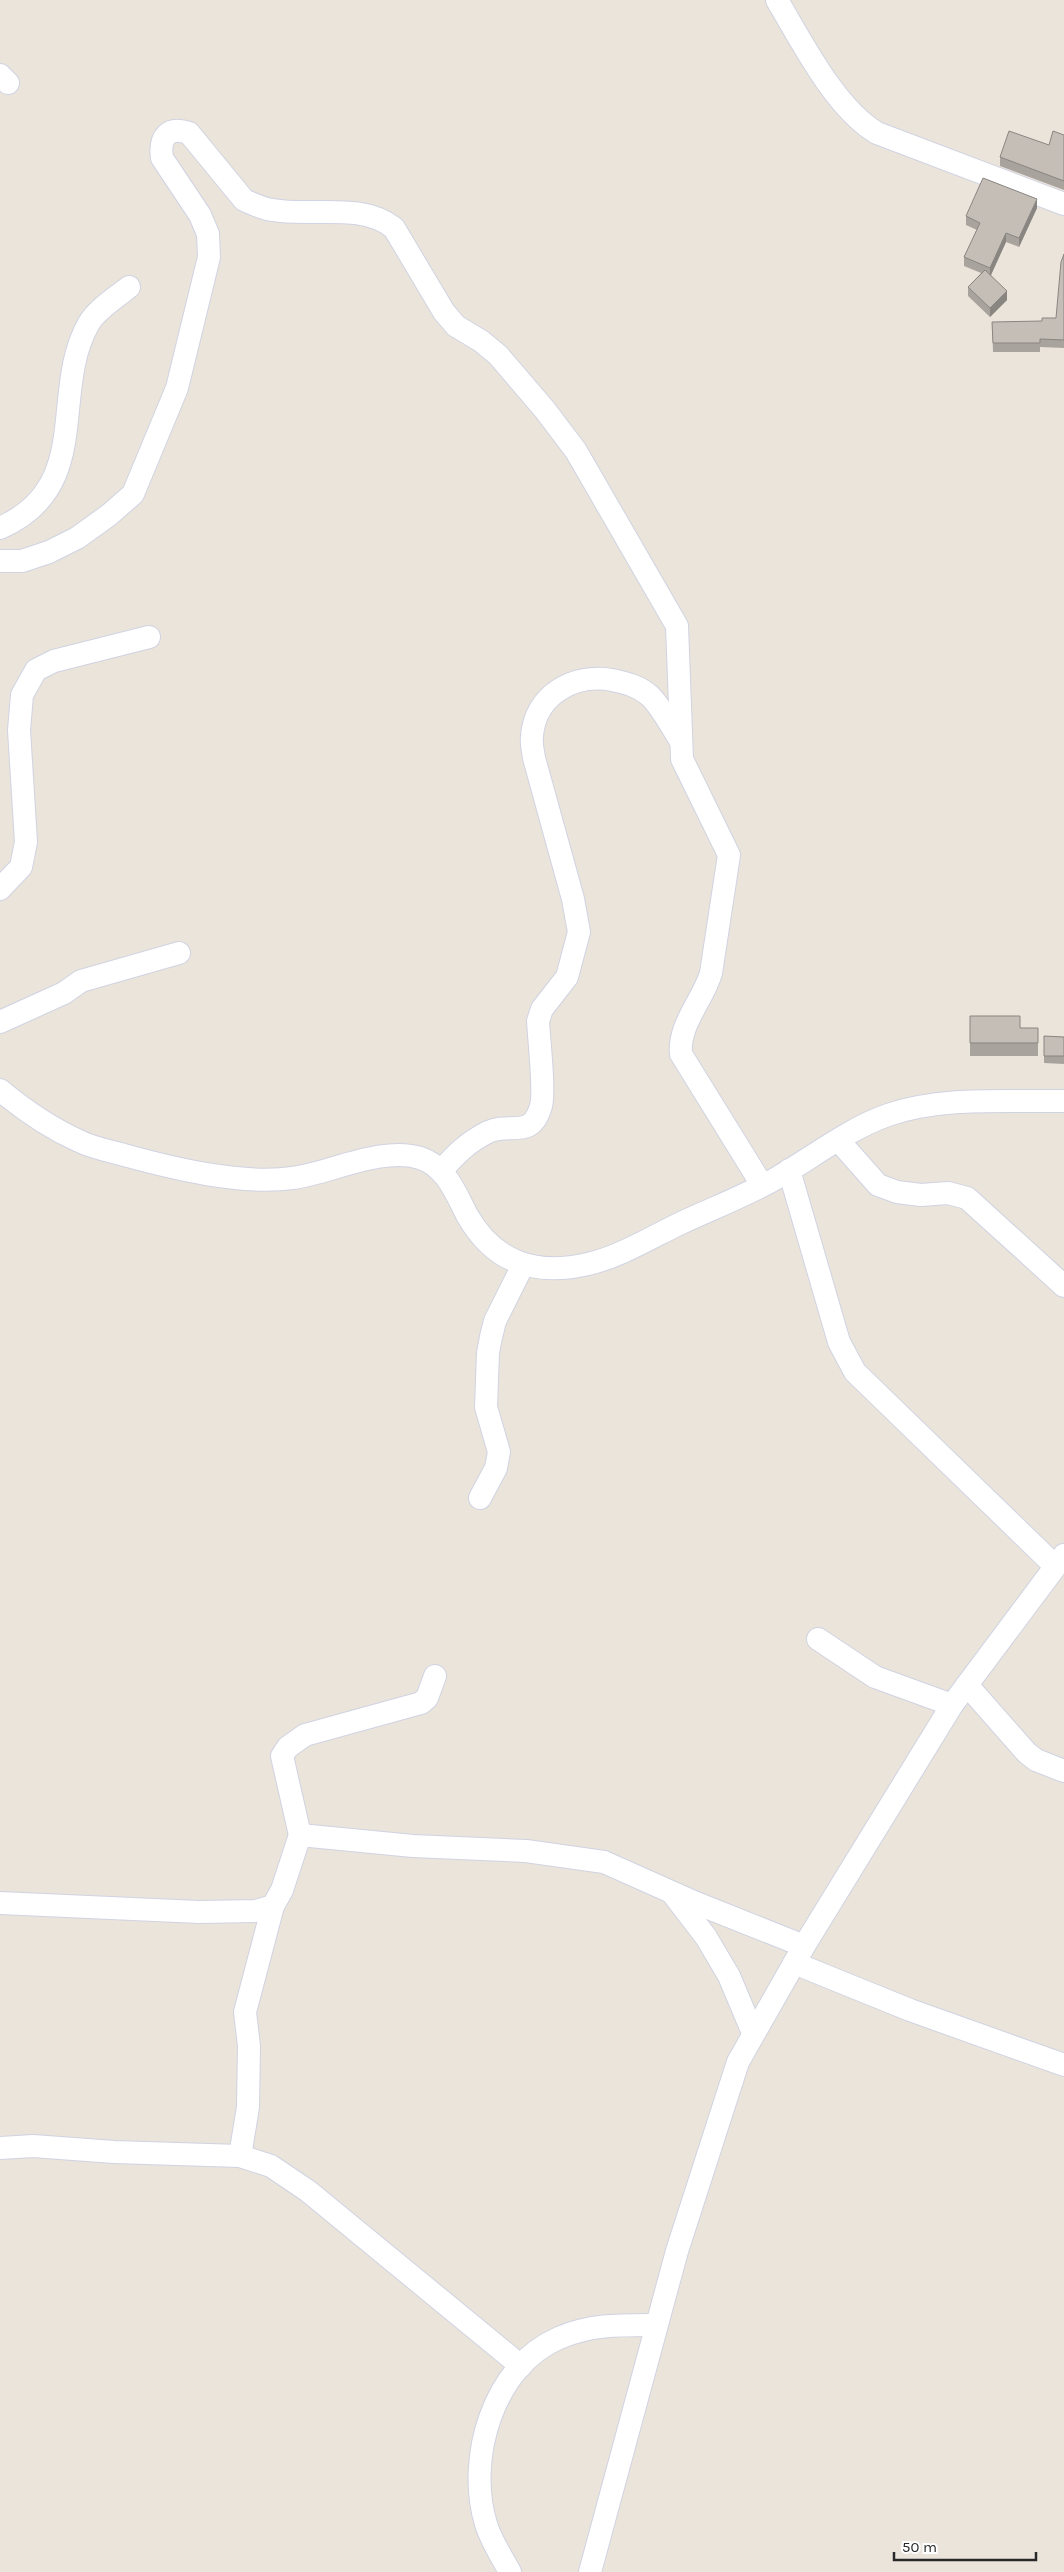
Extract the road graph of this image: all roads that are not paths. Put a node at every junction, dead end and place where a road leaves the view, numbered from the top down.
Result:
1 (777, 0) edge
2 (1064, 204) edge
3 (128, 287) dead end
4 (0, 528) edge
5 (0, 561) edge
6 (149, 637) dead end
7 (680, 742) junction
8 (10, 774) edge
9 (0, 889) edge
10 (179, 954) dead end
11 (0, 1022) edge
12 (0, 1090) edge
13 (1064, 1101) edge
14 (839, 1141) junction
15 (441, 1170) junction
16 (789, 1170) junction
17 (762, 1185) junction
18 (523, 1265) junction
19 (1064, 1286) edge
20 (480, 1498) dead end
21 (1059, 1560) edge
22 (818, 1639) dead end
23 (435, 1676) dead end
24 (967, 1685) junction
25 (952, 1706) junction
26 (1064, 1771) edge
27 (300, 1835) junction
28 (671, 1891) junction
29 (0, 1903) edge
30 (273, 1906) junction
31 (799, 1954) junction
32 (753, 2033) junction
33 (1064, 2065) edge
34 (0, 2148) edge
35 (240, 2156) junction
36 (656, 2325) junction
37 (522, 2366) junction
38 (510, 2572) edge
39 (590, 2572) edge

1 - 2 street
3 - 4 street
5 - 7 street
6 - 8 street
7 - 15 street
7 - 17 street
8 - 9 street
10 - 11 street
12 - 15 street
13 - 14 street
14 - 16 street
14 - 19 street
15 - 18 street
16 - 17 street
16 - 21 street
17 - 18 street
18 - 20 street
21 - 24 street
22 - 25 street
23 - 27 street
24 - 25 street
24 - 26 street
25 - 31 street
27 - 28 street
27 - 30 street
28 - 31 street
28 - 32 street
29 - 30 street
30 - 35 street
31 - 32 street
31 - 33 street
32 - 36 street
34 - 35 street
35 - 37 street
36 - 37 street
36 - 39 street
37 - 38 street

